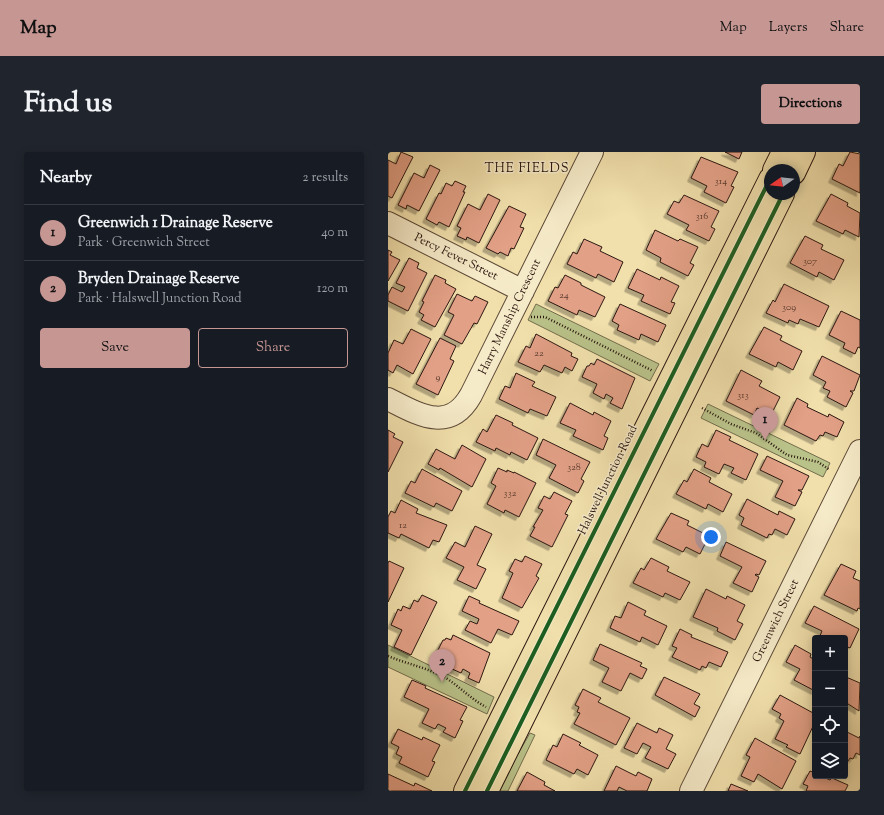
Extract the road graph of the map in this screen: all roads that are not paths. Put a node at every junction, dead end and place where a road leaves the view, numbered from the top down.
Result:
1 (592, 152) edge
2 (804, 152) edge
3 (786, 164) edge
4 (764, 200) edge
5 (781, 200) edge
6 (388, 224) edge
7 (523, 291) junction
8 (388, 399) edge
9 (860, 451) edge
10 (845, 480) edge
11 (548, 644) junction
12 (465, 791) edge
13 (487, 791) edge
14 (691, 791) edge

1 - 7 street, Harry Manship Crescent
2 - 3 main road, Halswell Junction Road
4 - 11 main road, Halswell Junction Road
5 - 11 main road, Halswell Junction Road
6 - 7 street, Percy Fever Street
7 - 8 street, Harry Manship Crescent
9 - 10 street, Greenwich Street
10 - 14 street, Greenwich Street
11 - 12 main road, Halswell Junction Road
11 - 13 main road, Halswell Junction Road

